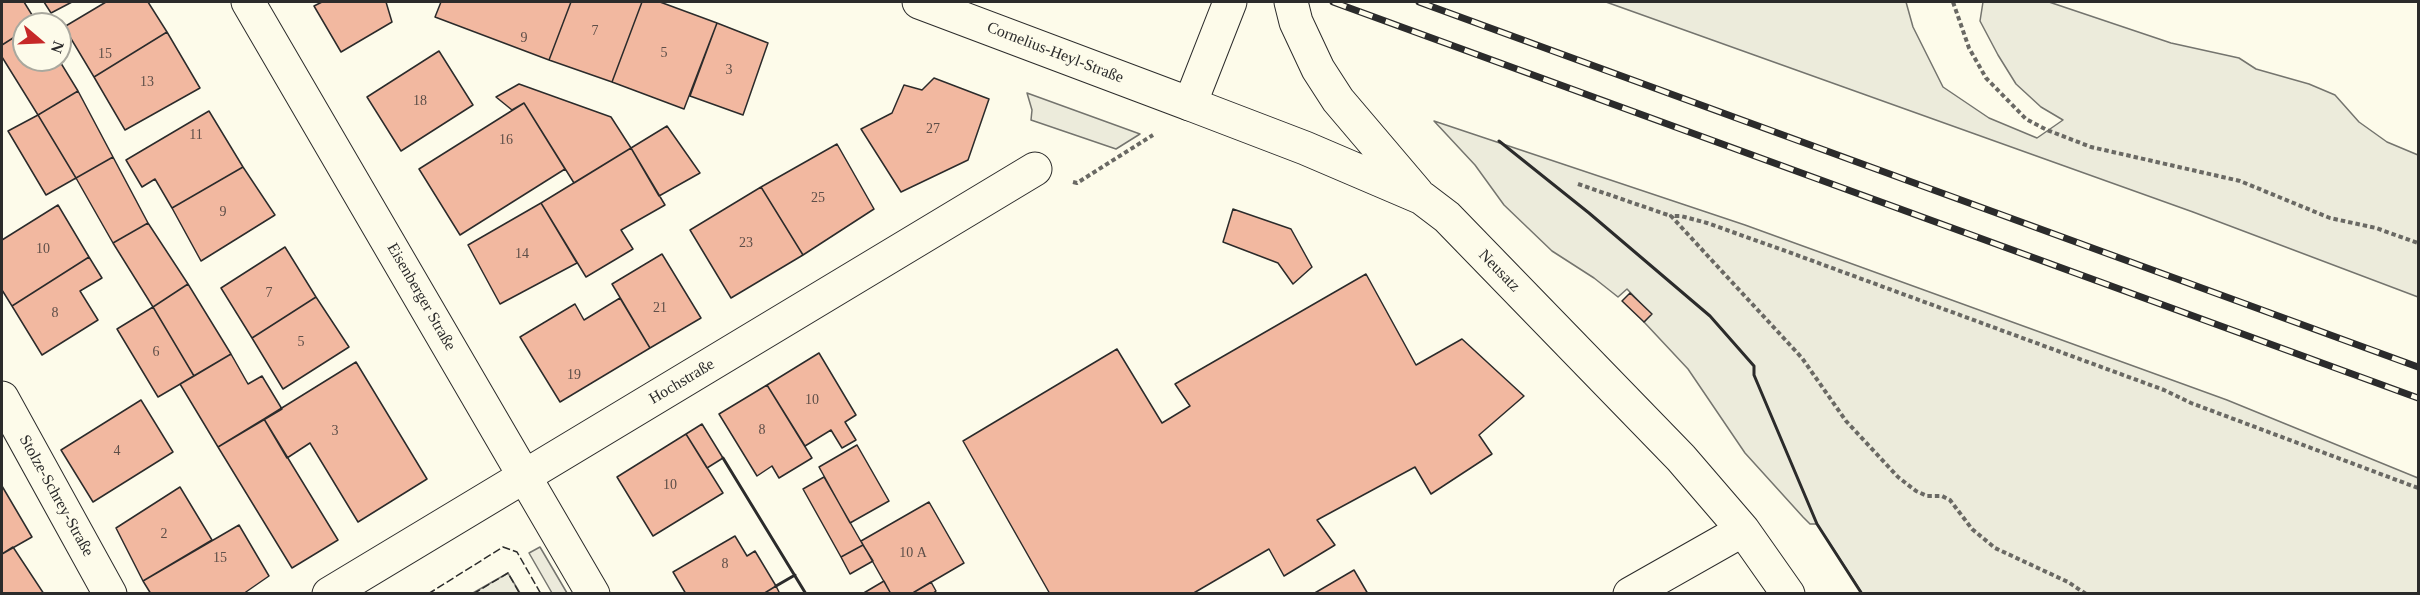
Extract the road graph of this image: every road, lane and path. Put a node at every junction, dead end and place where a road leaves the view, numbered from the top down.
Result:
1 (248, 2) edge
2 (919, 2) edge
3 (1230, 2) edge
4 (1953, 2) edge
5 (1293, 12) edge
6 (1190, 104) junction
7 (1035, 169) joint
8 (1578, 184) dead end
9 (1422, 198) junction
10 (1671, 216) junction
11 (2418, 243) edge
12 (2, 398) edge
13 (526, 476) junction
14 (2418, 488) edge
15 (1743, 530) junction
16 (110, 594) edge
17 (329, 594) edge
18 (593, 594) edge
19 (1630, 594) edge
20 (1788, 594) edge
21 (2086, 594) edge

1 - 13 street, Eisenberger Straße
2 - 6 street, Cornelius-Heyl-Straße
3 - 6 street
4 - 11 path
5 - 9 street
6 - 7 path
6 - 9 street, Neusatz
7 - 13 street, Hochstraße
8 - 10 path
9 - 15 street, Neusatz
10 - 14 path
10 - 21 path
12 - 16 street, Stolze-Schrey-Straße
13 - 17 street, Hochstraße
13 - 18 street, Eisenberger Straße
15 - 19 street
15 - 20 street, Neusatz

